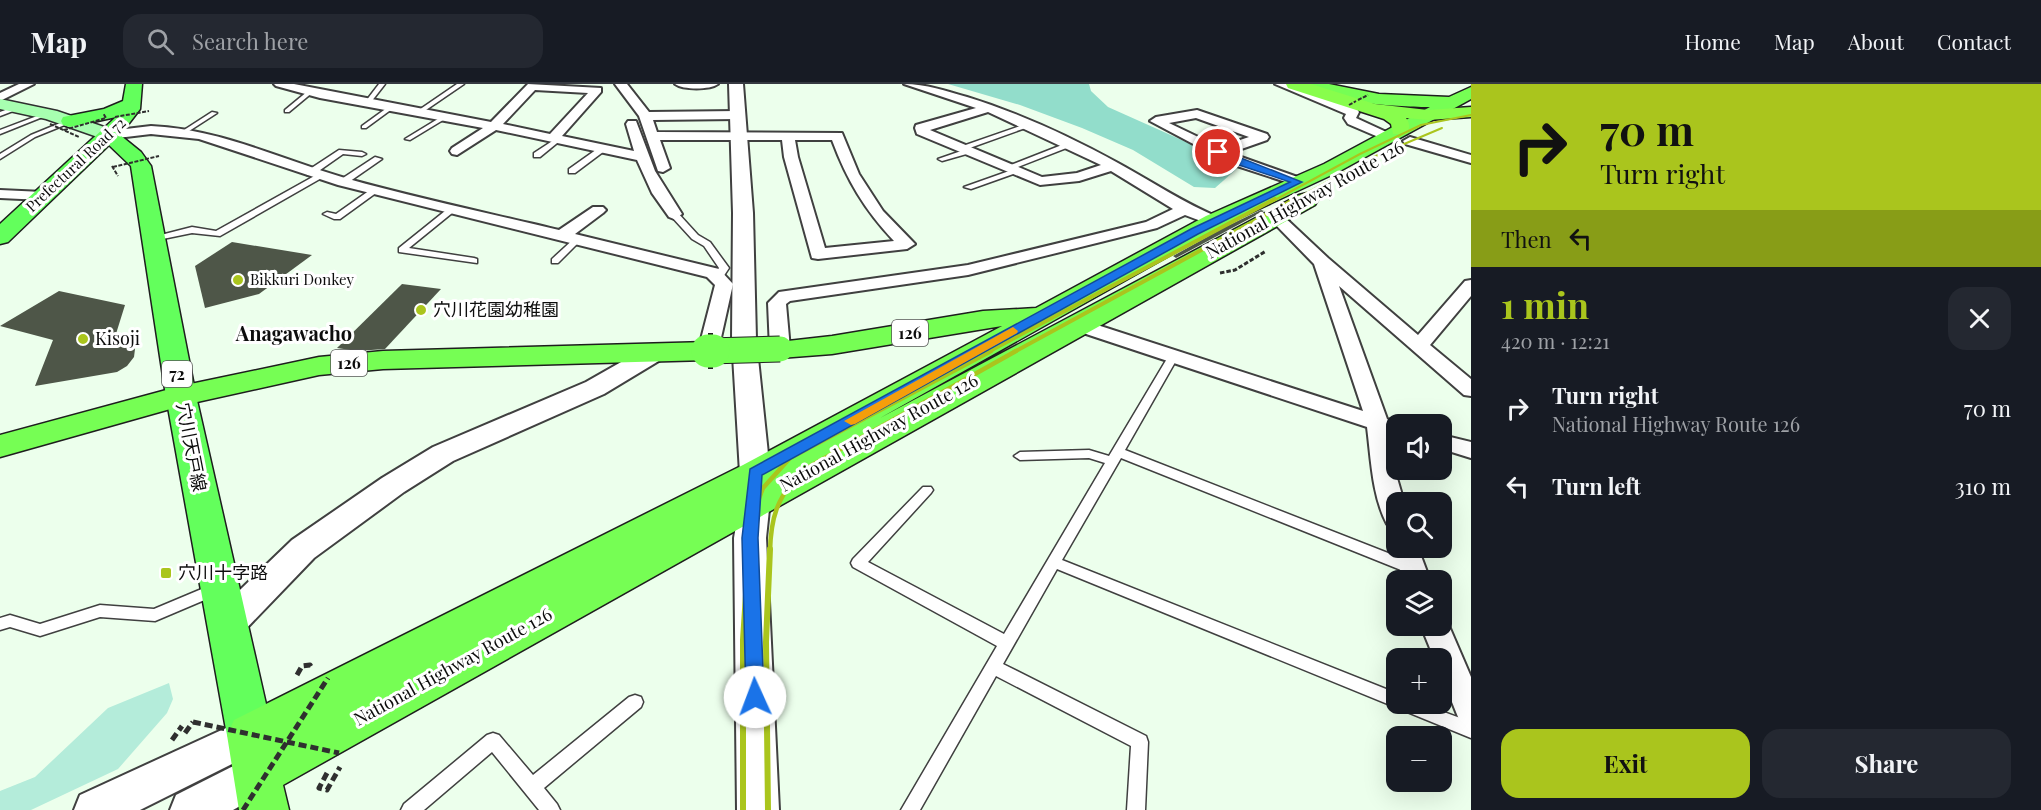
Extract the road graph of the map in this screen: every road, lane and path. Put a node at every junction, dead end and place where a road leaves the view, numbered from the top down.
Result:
1 (28, 84) edge
2 (280, 84) edge
3 (382, 84) edge
4 (461, 84) edge
5 (621, 84) edge
6 (681, 84) edge
7 (712, 84) edge
8 (736, 84) edge
9 (910, 84) edge
10 (1281, 84) edge
11 (1294, 84) edge
12 (1313, 84) edge
13 (534, 85) edge
14 (310, 92) junction
15 (1471, 92) edge
16 (0, 97) edge
17 (138, 100) edge
18 (369, 101) junction
19 (1358, 101) junction
20 (0, 104) edge
21 (393, 106) junction
22 (19, 107) junction
23 (989, 108) junction
24 (1465, 110) edge
25 (287, 111) dead end
26 (421, 111) junction
27 (213, 113) dead end
28 (0, 114) edge
29 (1428, 115) junction
30 (446, 116) junction
31 (645, 116) junction
32 (49, 119) junction
33 (109, 122) junction
34 (632, 124) dead end
35 (67, 125) junction
36 (1029, 125) junction
37 (495, 126) junction
38 (739, 126) junction
39 (364, 127) dead end
40 (0, 132) edge
41 (184, 132) junction
42 (652, 136) junction
43 (788, 136) junction
44 (1399, 136) junction
45 (79, 137) dead end
46 (408, 139) dead end
47 (556, 139) junction
48 (1070, 145) junction
49 (603, 149) junction
50 (964, 150) junction
51 (456, 151) dead end
52 (1218, 152) junction
53 (362, 154) dead end
54 (537, 155) dead end
55 (159, 156) dead end
56 (0, 157) edge
57 (641, 157) junction
58 (378, 159) dead end
59 (942, 159) dead end
60 (1471, 159) edge
61 (1113, 166) junction
62 (113, 167) dead end
63 (663, 168) dead end
64 (1011, 170) junction
65 (572, 171) dead end
66 (315, 175) junction
67 (343, 182) junction
68 (1298, 182) junction
69 (968, 187) dead end
70 (376, 190) junction
71 (0, 194) edge
72 (43, 196) junction
73 (1184, 208) junction
74 (453, 209) junction
75 (598, 210) dead end
76 (327, 214) dead end
77 (674, 214) joint
78 (1276, 217) junction
79 (1214, 221) junction
80 (0, 237) edge
81 (569, 237) junction
82 (153, 238) junction
83 (474, 261) dead end
84 (555, 261) dead end
85 (1322, 262) junction
86 (718, 278) junction
87 (1471, 286) edge
88 (1041, 315) junction
89 (1078, 325) junction
90 (1420, 345) junction
91 (780, 349) junction
92 (708, 351) junction
93 (654, 354) junction
94 (1173, 357) junction
95 (1471, 390) edge
96 (181, 396) junction
97 (1386, 423) edge
98 (1386, 426) edge
99 (1452, 445) edge
100 (0, 446) edge
101 (1471, 450) edge
102 (1386, 452) edge
103 (1020, 456) dead end
104 (1115, 456) junction
105 (755, 486) junction
106 (927, 490) dead end
107 (1389, 492) edge
108 (1053, 562) junction
109 (1411, 565) edge
110 (224, 606) junction
111 (0, 624) edge
112 (1439, 636) edge
113 (1006, 643) junction
114 (993, 667) junction
115 (328, 678) dead end
116 (1386, 696) edge
117 (635, 702) dead end
118 (1471, 712) edge
119 (1430, 714) edge
120 (193, 722) dead end
121 (1471, 730) edge
122 (339, 753) dead end
123 (261, 774) edge
124 (532, 787) junction
125 (95, 810) edge
126 (191, 810) edge
127 (410, 810) edge
128 (552, 810) edge
129 (758, 810) edge
130 (910, 810) edge
131 (1136, 810) edge

1 - 16 street
2 - 14 street
3 - 18 lane
4 - 26 lane
5 - 31 street
6 - 7 street
8 - 38 street
9 - 23 street
10 - 44 street
11 - 19 highway
12 - 24 highway
13 - 37 street
13 - 47 street
14 - 18 street
14 - 25 lane
15 - 24 highway, National Highway Route 126
17 - 33 path, bridge
17 - 33 main road, Prefectural Road 72
17 - 35 main road
18 - 21 street
19 - 29 highway
19 - 44 highway
20 - 22 main road
21 - 26 street
21 - 39 lane
22 - 28 lane
22 - 32 main road
23 - 36 street
23 - 50 street
24 - 29 highway
24 - 44 highway, National Highway Route 126 / 126
26 - 30 street
27 - 41 lane
29 - 44 highway, National Highway Route 126 / 126
30 - 37 street
30 - 46 lane
31 - 38 street
31 - 42 street
32 - 35 main road
32 - 35 path, bridge
32 - 40 lane
33 - 35 main road
33 - 35 path, bridge
33 - 41 street
33 - 72 main road, Prefectural Road 72
33 - 82 main road, 穴川天戸線 / 72
34 - 57 street
35 - 45 path, bridge
35 - 56 lane
36 - 48 street
36 - 50 lane
37 - 47 street
37 - 51 street
38 - 42 street
38 - 43 street
38 - 105 street
41 - 66 street
42 - 63 street
43 - 43 street
44 - 60 street
44 - 68 highway, National Highway Route 126 / 126
44 - 78 highway, National Highway Route 126 / 126
47 - 49 street
47 - 54 lane
48 - 61 street
48 - 64 lane
49 - 57 street
49 - 65 lane
50 - 59 lane
50 - 64 street
52 - 52 street
52 - 68 street
53 - 66 lane
55 - 62 path, bridge
57 - 77 street
58 - 67 lane
61 - 64 street
61 - 73 street
64 - 69 lane
66 - 67 street
66 - 82 lane
67 - 70 street
68 - 79 highway, National Highway Route 126 / 126
70 - 74 street
70 - 76 lane
71 - 72 street
72 - 80 main road, Prefectural Road 72
73 - 79 street
73 - 91 street
74 - 81 street
74 - 83 lane
75 - 81 street
77 - 86 lane
78 - 85 street
78 - 89 highway, National Highway Route 126 / 126
79 - 88 highway, National Highway Route 126 / 126
81 - 84 lane
81 - 86 street
82 - 96 main road, 穴川天戸線 / 72
85 - 90 street
85 - 97 street
86 - 92 street
87 - 90 street
88 - 91 highway, National Highway Route 126 / 126
88 - 105 highway, National Highway Route 126 / 126
89 - 94 street
89 - 105 highway, National Highway Route 126 / 126
90 - 95 street
91 - 92 highway, National Highway Route 126 / 126, bridge
92 - 93 highway, National Highway Route 126 / 126
93 - 96 highway, National Highway Route 126 / 126
93 - 110 street
94 - 98 street
94 - 104 lane
96 - 100 highway, National Highway Route 126 / 126
96 - 110 main road, 穴川天戸線 / 72
99 - 101 street
102 - 107 street
103 - 104 lane
104 - 108 lane
104 - 109 lane
105 - 123 highway, National Highway Route 126 / 126
105 - 129 street
106 - 113 lane
108 - 113 lane
108 - 116 lane
110 - 111 lane
110 - 123 main road, 穴川天戸線 / 72
112 - 118 street
113 - 114 lane
114 - 130 lane
114 - 131 lane
115 - 123 path, bridge
117 - 124 lane
119 - 121 lane
120 - 123 path, bridge
122 - 123 path, bridge
123 - 123 path, bridge
123 - 125 street
123 - 126 street
124 - 127 lane
124 - 128 lane

